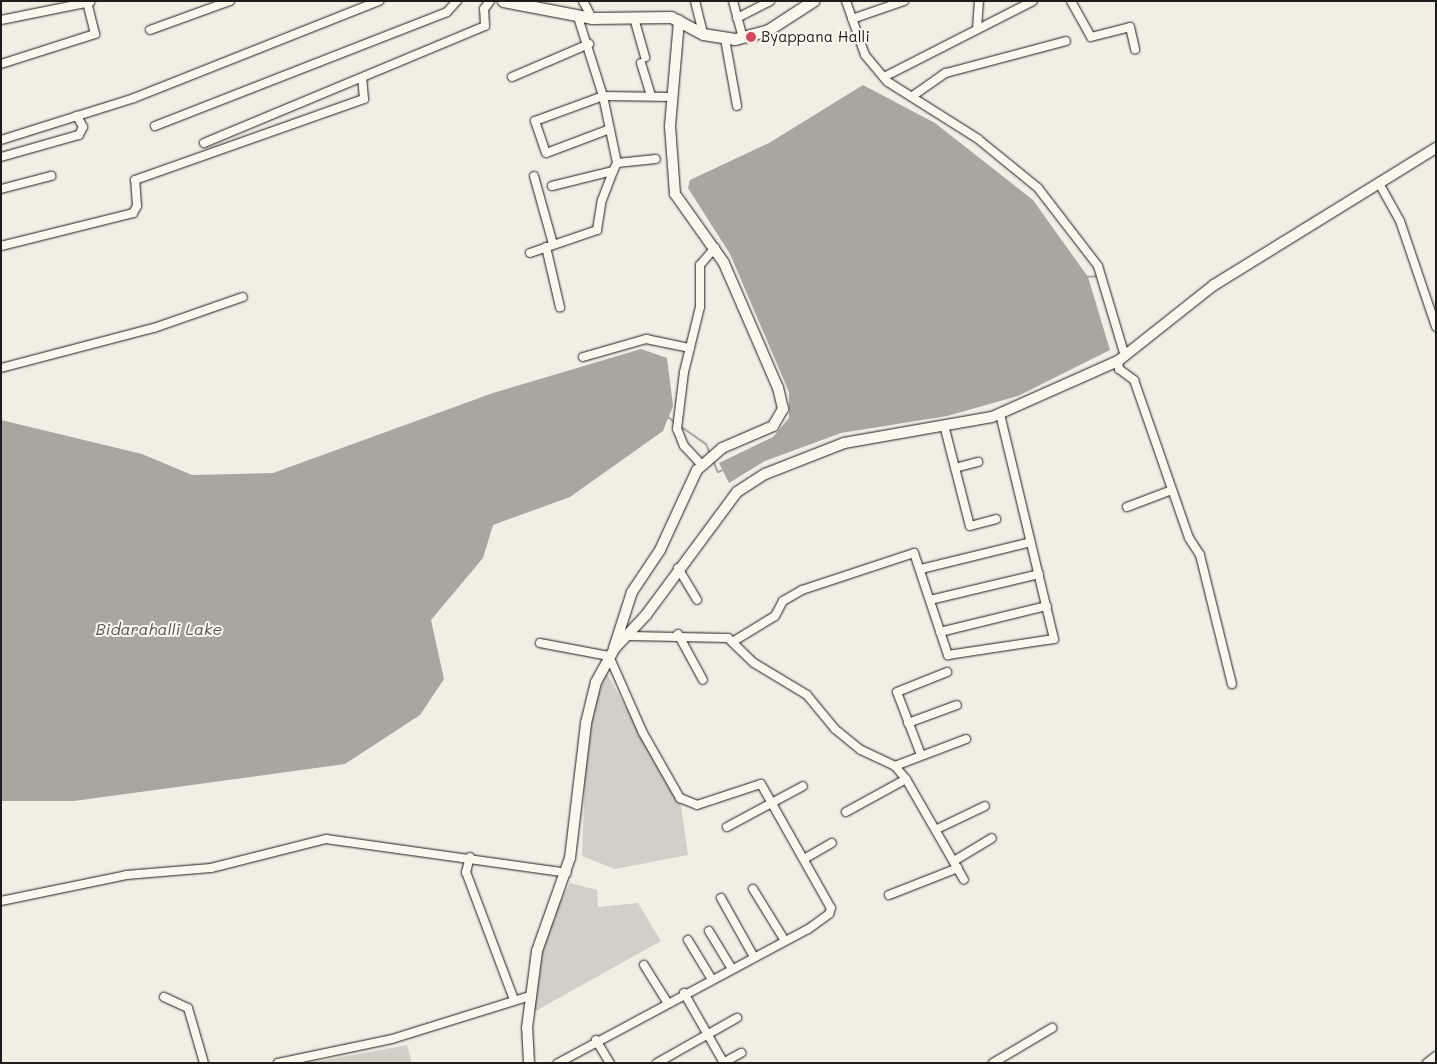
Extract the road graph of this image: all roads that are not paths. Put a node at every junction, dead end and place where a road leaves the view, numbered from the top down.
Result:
1 (230, 1) edge
2 (378, 1) edge
3 (457, 1) edge
4 (490, 1) edge
5 (503, 1) edge
6 (583, 1) edge
7 (695, 1) edge
8 (733, 1) edge
9 (770, 1) edge
10 (813, 1) edge
11 (846, 1) edge
12 (904, 1) edge
13 (979, 1) edge
14 (1033, 1) edge
15 (1071, 1) edge
16 (88, 2) edge
17 (578, 17) junction
18 (592, 18) junction
19 (634, 18) junction
20 (737, 18) junction
21 (852, 19) junction
22 (1, 20) edge
23 (679, 20) junction
24 (978, 29) junction
25 (150, 30) dead end
26 (702, 34) junction
27 (725, 39) junction
28 (743, 39) junction
29 (1066, 41) dead end
30 (589, 44) junction
31 (1135, 49) dead end
32 (1, 64) edge
33 (512, 77) dead end
34 (884, 77) junction
35 (362, 78) junction
36 (914, 95) junction
37 (603, 96) junction
38 (651, 96) junction
39 (672, 97) junction
40 (737, 106) dead end
41 (77, 116) junction
42 (155, 126) dead end
43 (610, 129) junction
44 (1, 140) edge
45 (204, 142) dead end
46 (1436, 148) edge
47 (1, 157) edge
48 (656, 159) dead end
49 (615, 167) junction
50 (51, 176) dead end
51 (534, 176) dead end
52 (1380, 185) junction
53 (552, 186) dead end
54 (1, 189) edge
55 (1, 246) edge
56 (550, 246) junction
57 (715, 248) junction
58 (530, 252) dead end
59 (243, 296) dead end
60 (560, 307) dead end
61 (1436, 328) edge
62 (690, 348) junction
63 (583, 357) dead end
64 (1122, 358) junction
65 (1, 368) edge
66 (1000, 414) junction
67 (944, 425) junction
68 (705, 461) junction
69 (978, 462) dead end
70 (955, 468) junction
71 (1172, 490) junction
72 (1127, 507) dead end
73 (996, 520) dead end
74 (1032, 542) junction
75 (678, 568) junction
76 (920, 569) junction
77 (1040, 574) junction
78 (697, 600) dead end
79 (930, 600) junction
80 (1047, 606) junction
81 (940, 632) junction
82 (678, 634) junction
83 (629, 636) junction
84 (734, 641) junction
85 (540, 643) dead end
86 (611, 653) junction
87 (947, 672) dead end
88 (703, 680) dead end
89 (1232, 684) dead end
90 (957, 705) dead end
91 (908, 723) junction
92 (966, 739) dead end
93 (921, 755) junction
94 (895, 766) junction
95 (906, 779) junction
96 (803, 786) dead end
97 (772, 802) junction
98 (985, 806) dead end
99 (846, 812) dead end
100 (727, 827) dead end
101 (937, 829) junction
102 (992, 838) dead end
103 (832, 843) dead end
104 (470, 857) junction
105 (804, 860) junction
106 (956, 865) junction
107 (567, 873) junction
108 (964, 880) dead end
109 (753, 890) dead end
110 (889, 895) dead end
111 (721, 898) dead end
112 (1, 901) edge
113 (709, 931) dead end
114 (688, 940) dead end
115 (785, 941) junction
116 (754, 957) junction
117 (644, 965) dead end
118 (732, 969) junction
119 (711, 978) junction
120 (684, 993) junction
121 (530, 996) junction
122 (164, 997) dead end
123 (514, 1000) junction
124 (667, 1002) junction
125 (737, 1018) dead end
126 (1052, 1028) dead end
127 (708, 1034) junction
128 (596, 1040) junction
129 (741, 1053) dead end
130 (1436, 1056) edge
131 (204, 1063) edge
132 (278, 1063) edge
133 (529, 1063) edge
134 (558, 1063) edge
135 (610, 1063) edge
136 (657, 1063) edge
137 (724, 1063) edge
138 (993, 1063) edge
139 (1427, 1063) edge

1 - 25 street
2 - 41 street
3 - 42 street
4 - 35 street
5 - 17 main road
6 - 18 street
7 - 26 street
8 - 20 street
9 - 20 street
10 - 28 main road
11 - 21 street
12 - 21 street
13 - 24 street
14 - 24 street
15 - 31 street
16 - 22 street
16 - 32 street
17 - 18 main road
17 - 30 street
18 - 19 main road
19 - 23 main road
19 - 38 street
20 - 28 street
21 - 34 street
23 - 26 main road
23 - 39 street
24 - 34 street
26 - 27 main road
27 - 28 main road
27 - 40 street
29 - 36 street
30 - 33 street
30 - 37 street
34 - 36 street
35 - 45 street
35 - 55 street
36 - 64 street
37 - 38 street
37 - 43 street
37 - 43 street
38 - 39 street
39 - 57 street
41 - 44 street
41 - 47 street
43 - 49 street
46 - 52 street
48 - 49 street
49 - 53 street
49 - 56 street
50 - 54 street
51 - 56 street
52 - 61 street
52 - 64 street
56 - 58 street
56 - 60 street
57 - 62 street
57 - 68 street
59 - 65 street
62 - 63 street
62 - 68 street
64 - 66 street
64 - 71 street
66 - 67 street
66 - 74 street
67 - 70 street
67 - 75 street
68 - 86 street
69 - 70 street
70 - 73 street
71 - 72 street
71 - 89 street
74 - 76 street
74 - 77 street
75 - 78 street
75 - 83 street
76 - 79 street
76 - 84 street
77 - 79 street
77 - 80 street
79 - 81 street
80 - 81 street
80 - 81 street
82 - 83 street
82 - 84 street
82 - 88 street
83 - 86 street
84 - 94 street
85 - 86 street
86 - 97 street
86 - 107 street
87 - 91 street
90 - 91 street
91 - 93 street
92 - 93 street
93 - 94 street
94 - 95 street
95 - 99 street
95 - 101 street
96 - 97 street
97 - 100 street
97 - 105 street
98 - 101 street
101 - 106 street
102 - 106 street
103 - 105 street
104 - 107 street
104 - 112 street
104 - 123 street
105 - 115 street
106 - 108 street
106 - 110 street
107 - 121 street
109 - 115 street
111 - 116 street
113 - 118 street
114 - 119 street
115 - 116 street
116 - 118 street
117 - 124 street
118 - 119 street
119 - 120 street
120 - 124 street
120 - 127 street
121 - 123 street
121 - 133 street
122 - 131 street
123 - 132 street
124 - 128 street
125 - 127 street
126 - 138 street
127 - 136 street
127 - 137 street
128 - 134 street
128 - 135 street
129 - 137 street
130 - 139 street

